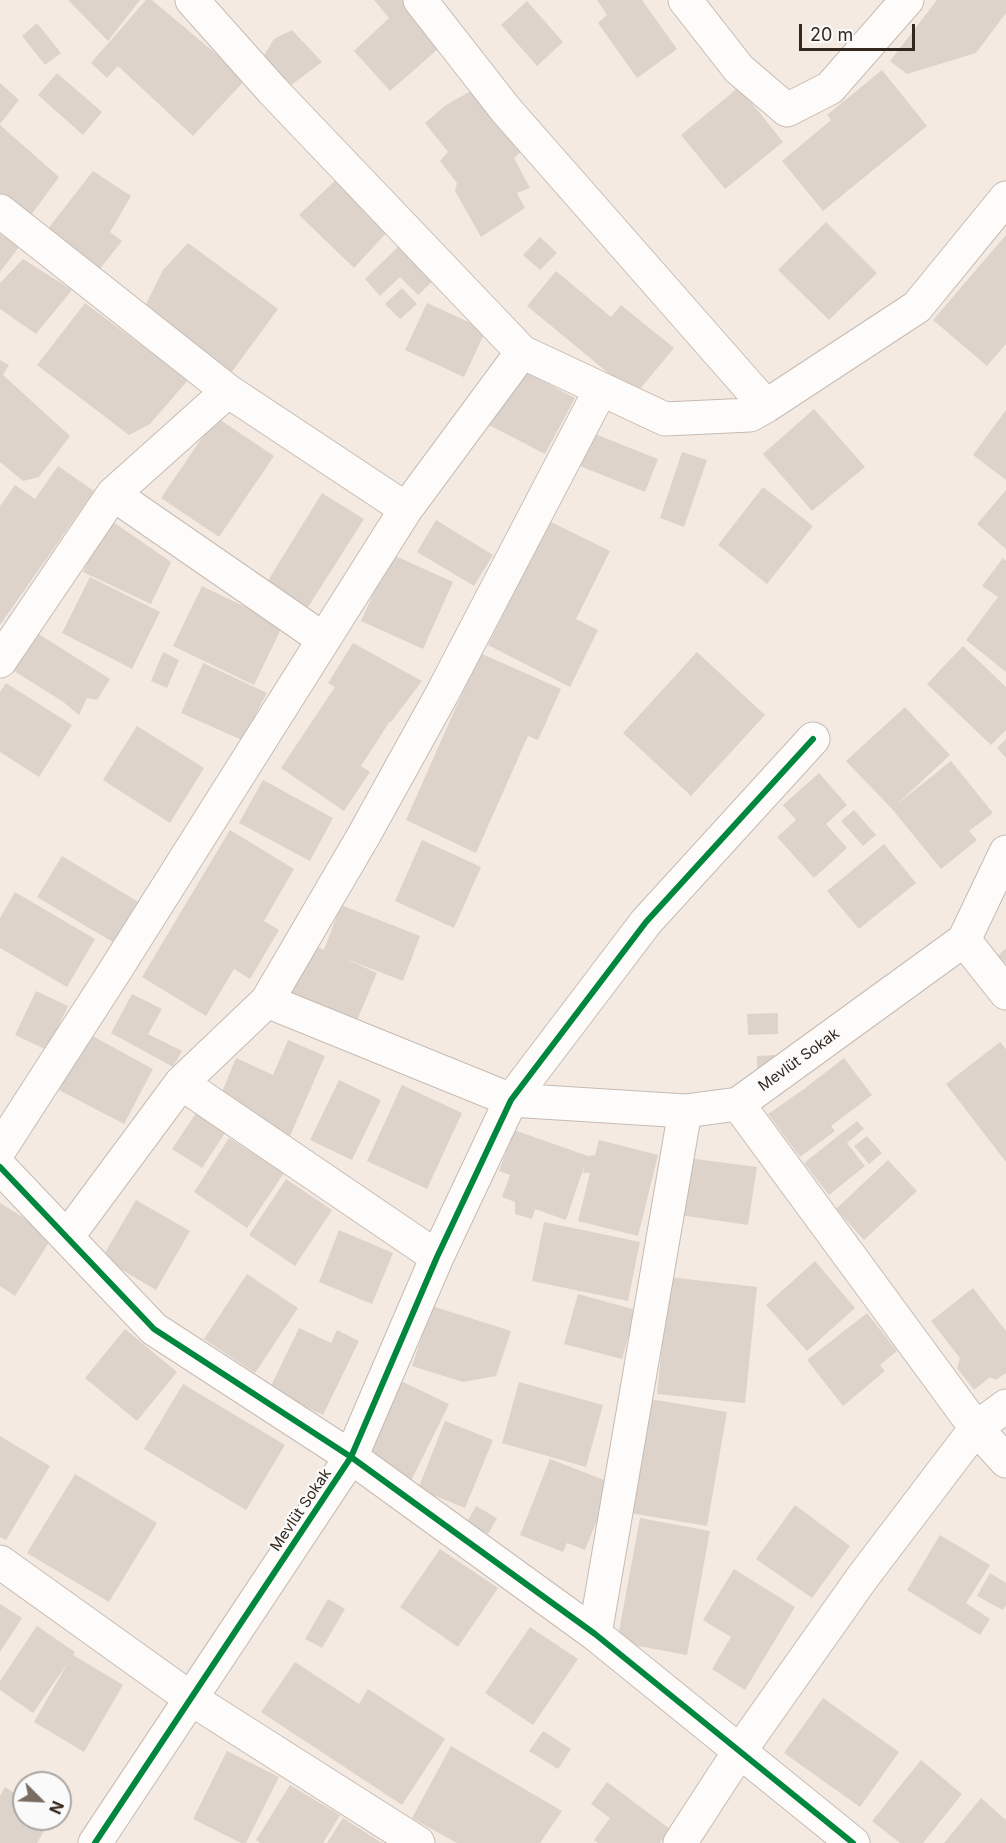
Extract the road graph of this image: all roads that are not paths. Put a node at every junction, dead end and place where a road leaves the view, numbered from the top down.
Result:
1 (192, 0) edge
2 (420, 0) edge
3 (685, 0) edge
4 (907, 0) edge
5 (1006, 198) edge
6 (0, 211) edge
7 (522, 352) junction
8 (601, 389) junction
9 (228, 391) junction
10 (766, 406) junction
11 (113, 494) junction
12 (406, 509) junction
13 (323, 639) junction
14 (0, 661) edge
15 (813, 739) dead end
16 (1006, 852) edge
17 (964, 940) junction
18 (1006, 993) edge
19 (267, 1000) junction
20 (182, 1083) junction
21 (511, 1100) junction
22 (738, 1104) junction
23 (685, 1111) junction
24 (0, 1149) edge
25 (0, 1167) edge
26 (66, 1237) junction
27 (437, 1257) junction
28 (1006, 1406) edge
29 (976, 1428) junction
30 (351, 1457) junction
31 (1006, 1461) edge
32 (0, 1562) edge
33 (594, 1634) junction
34 (190, 1698) junction
35 (739, 1752) junction
36 (95, 1843) edge
37 (418, 1843) edge
38 (680, 1843) edge
39 (853, 1843) edge

1 - 7 street
2 - 10 street
3 - 4 street
5 - 10 street
6 - 9 street
7 - 8 street
7 - 12 street
8 - 10 street
8 - 19 street
9 - 11 street
9 - 12 street
11 - 13 street
11 - 14 street
12 - 13 street
13 - 24 street
15 - 21 street
16 - 17 street, Mevlüt Sokak
17 - 18 street
17 - 22 street, Mevlüt Sokak
19 - 20 street
19 - 21 street, Mevlüt Sokak
20 - 26 street
20 - 27 street
21 - 23 street, Mevlüt Sokak
21 - 27 street, Mevlüt Sokak
22 - 23 street, Mevlüt Sokak
22 - 29 street
23 - 33 street
25 - 26 street
26 - 30 street
27 - 30 street, Mevlüt Sokak
28 - 29 street
29 - 31 street
29 - 35 street
30 - 33 street
30 - 34 street, Mevlüt Sokak
32 - 34 street
33 - 35 street
34 - 36 street, Mevlüt Sokak
34 - 37 street
35 - 38 street
35 - 39 street

